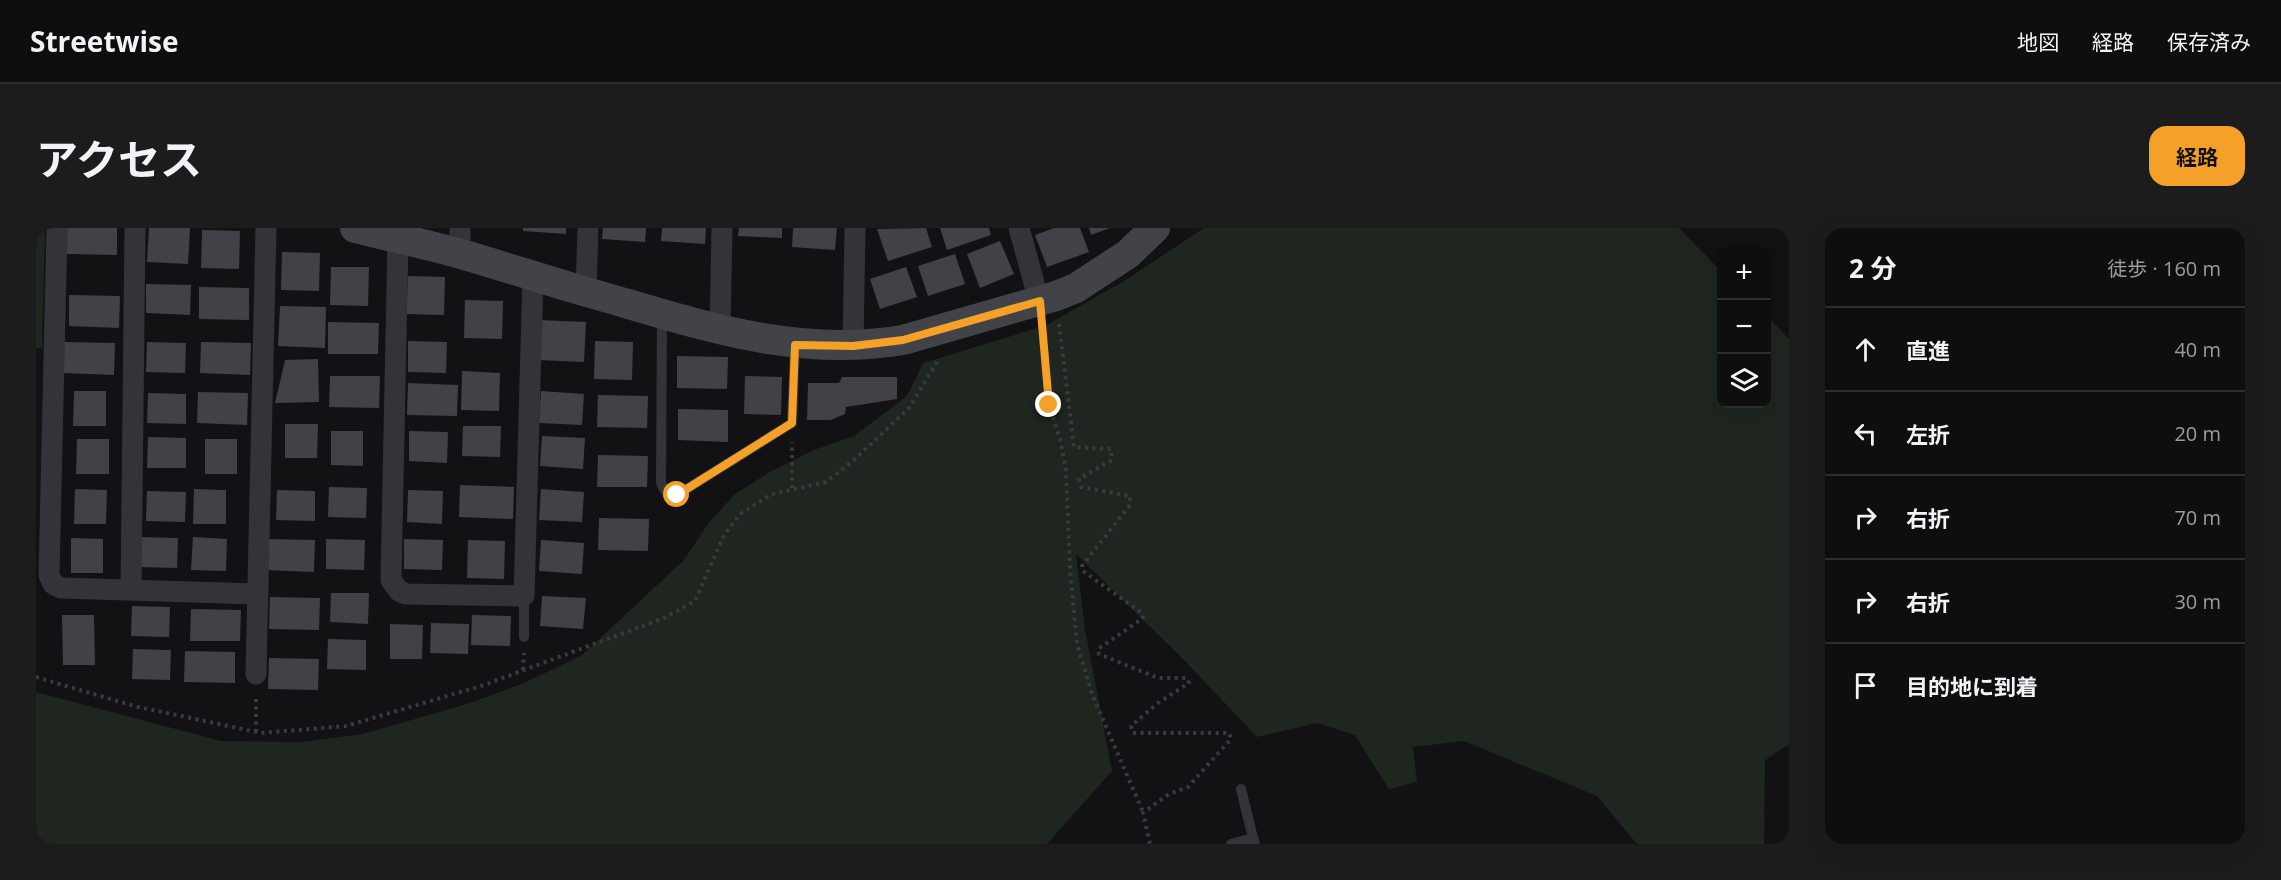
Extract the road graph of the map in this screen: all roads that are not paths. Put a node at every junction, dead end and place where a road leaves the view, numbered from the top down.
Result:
1 (57, 228) edge
2 (135, 228) edge
3 (266, 228) edge
4 (355, 228) edge
5 (588, 228) edge
6 (722, 228) edge
7 (855, 228) edge
8 (1019, 228) edge
9 (1155, 228) edge
10 (398, 239) junction
11 (460, 241) edge
12 (533, 276) junction
13 (586, 291) junction
14 (1048, 298) junction
15 (662, 315) junction
16 (720, 329) junction
17 (795, 345) junction
18 (853, 346) junction
19 (130, 590) junction
20 (256, 594) junction
21 (524, 596) junction
22 (524, 637) dead end
23 (256, 674) road end
24 (1241, 789) dead end
25 (1254, 841) edge
26 (1231, 844) edge

1 - 19 street
2 - 19 street
3 - 20 street
4 - 10 street
5 - 13 street
6 - 16 street
7 - 18 street
8 - 14 street
9 - 14 street
10 - 11 street
10 - 21 street
11 - 12 street
12 - 13 street
12 - 21 street
13 - 15 street
14 - 18 street
15 - 16 street
15 - 17 lane
16 - 17 street
17 - 18 street
19 - 20 street
20 - 23 street
21 - 22 lane
24 - 25 lane
25 - 26 lane

